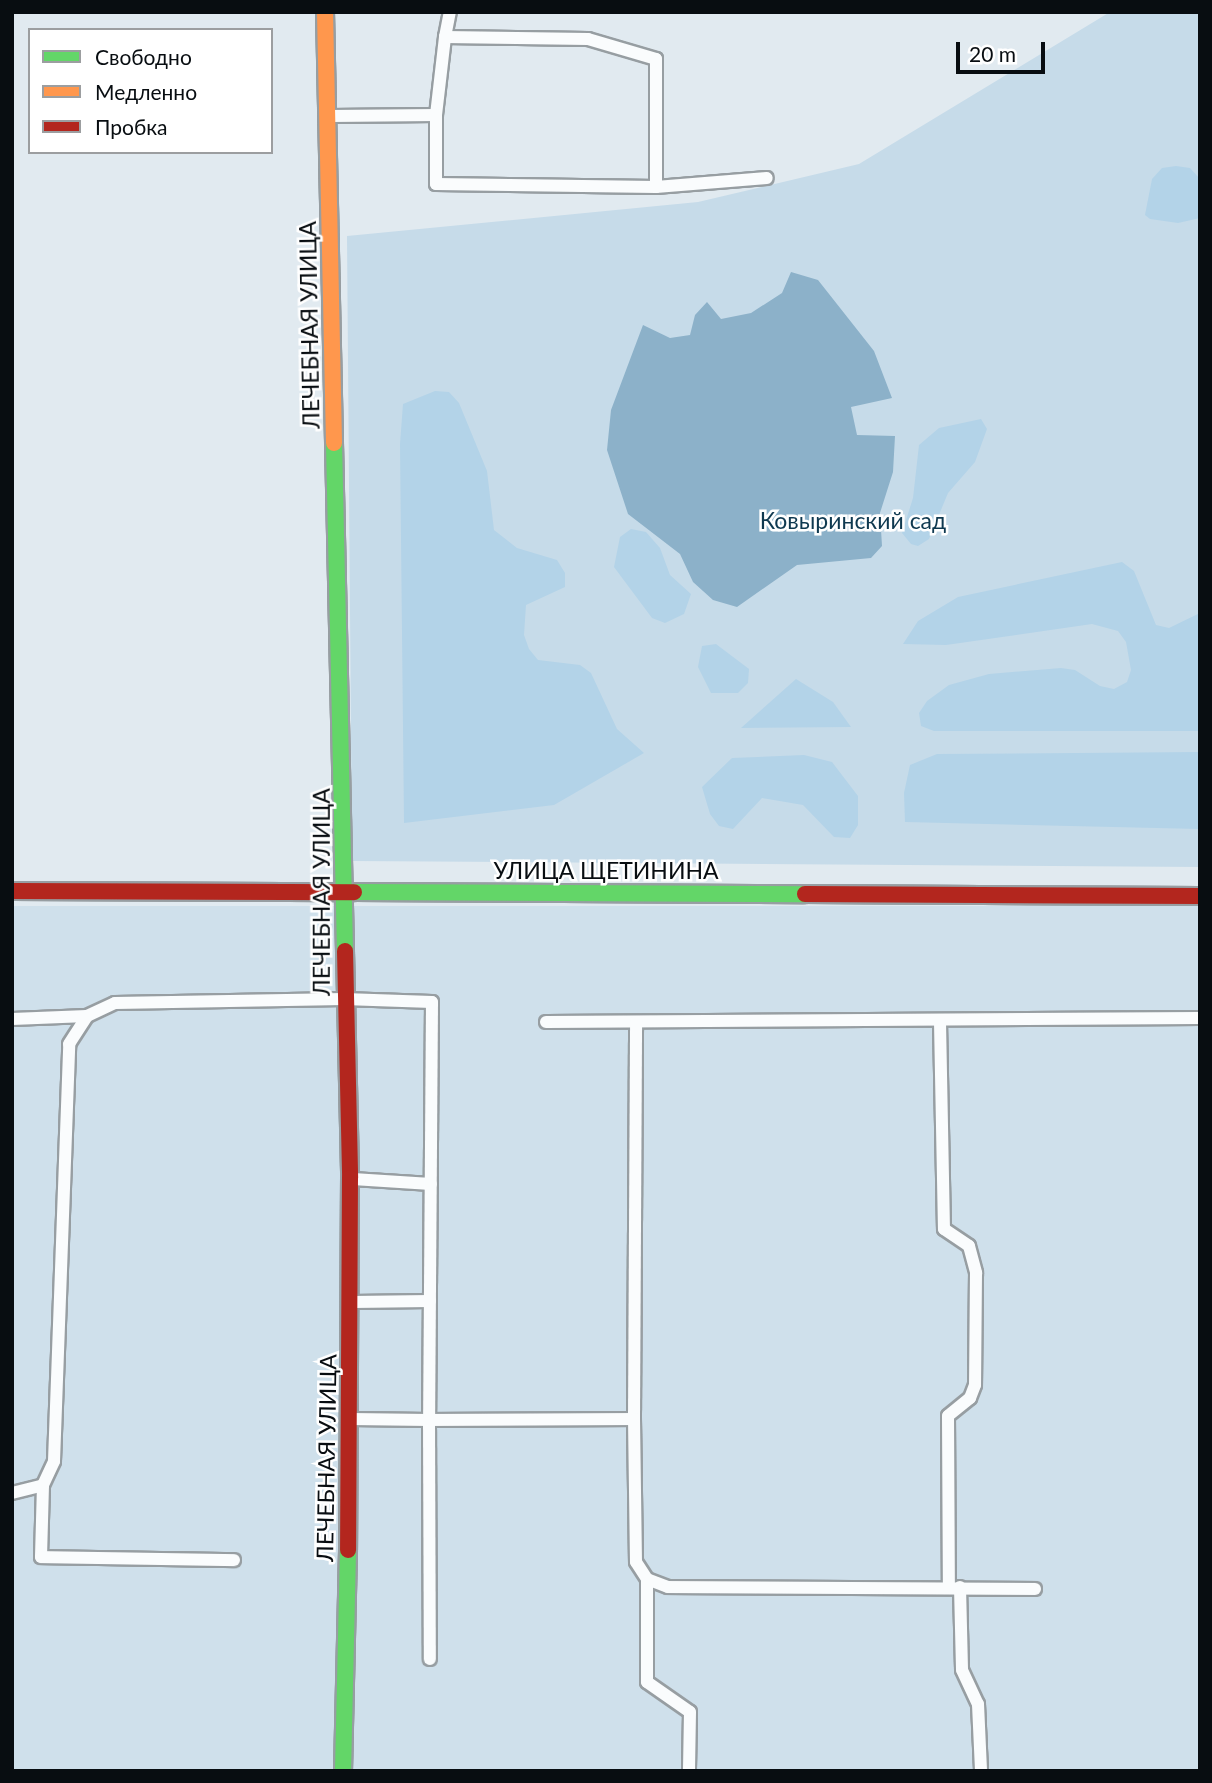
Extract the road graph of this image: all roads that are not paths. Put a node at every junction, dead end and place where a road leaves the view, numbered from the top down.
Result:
1 (325, 12) edge
2 (450, 12) edge
3 (446, 37) junction
4 (436, 115) junction
5 (327, 116) junction
6 (767, 178) dead end
7 (656, 187) junction
8 (345, 890) junction
9 (12, 891) edge
10 (1200, 896) edge
11 (344, 999) junction
12 (87, 1016) junction
13 (1200, 1018) edge
14 (12, 1019) edge
15 (636, 1022) junction
16 (940, 1022) junction
17 (546, 1023) dead end
18 (350, 1178) junction
19 (431, 1184) junction
20 (430, 1301) junction
21 (349, 1302) junction
22 (351, 1419) junction
23 (634, 1419) junction
24 (429, 1420) junction
25 (43, 1485) junction
26 (12, 1493) edge
27 (234, 1560) dead end
28 (647, 1579) junction
29 (955, 1587) junction
30 (1035, 1589) dead end
31 (430, 1659) dead end
32 (344, 1771) edge
33 (689, 1771) edge
34 (981, 1771) edge

1 - 5 street, ЛЕЧЕБНАЯ УЛИЦА
2 - 3 lane
3 - 4 lane
3 - 7 lane
4 - 5 lane
4 - 7 lane
5 - 8 street, ЛЕЧЕБНАЯ УЛИЦА
6 - 7 lane
8 - 9 street, УЛИЦА ЩЕТИНИНА
8 - 10 street, УЛИЦА ЩЕТИНИНА
8 - 11 street, ЛЕЧЕБНАЯ УЛИЦА
11 - 12 lane
11 - 18 street, ЛЕЧЕБНАЯ УЛИЦА
11 - 19 lane
12 - 14 lane
12 - 25 lane
13 - 16 lane
15 - 16 lane
15 - 17 lane
15 - 23 lane
16 - 29 lane
18 - 19 lane
18 - 21 street, ЛЕЧЕБНАЯ УЛИЦА
19 - 20 lane
20 - 21 lane
20 - 24 lane
21 - 22 street, ЛЕЧЕБНАЯ УЛИЦА
22 - 24 lane
22 - 32 street, ЛЕЧЕБНАЯ УЛИЦА
23 - 24 lane
23 - 28 lane
24 - 31 lane
25 - 26 lane
25 - 27 lane
28 - 29 lane
28 - 33 lane
29 - 30 lane
29 - 34 lane

